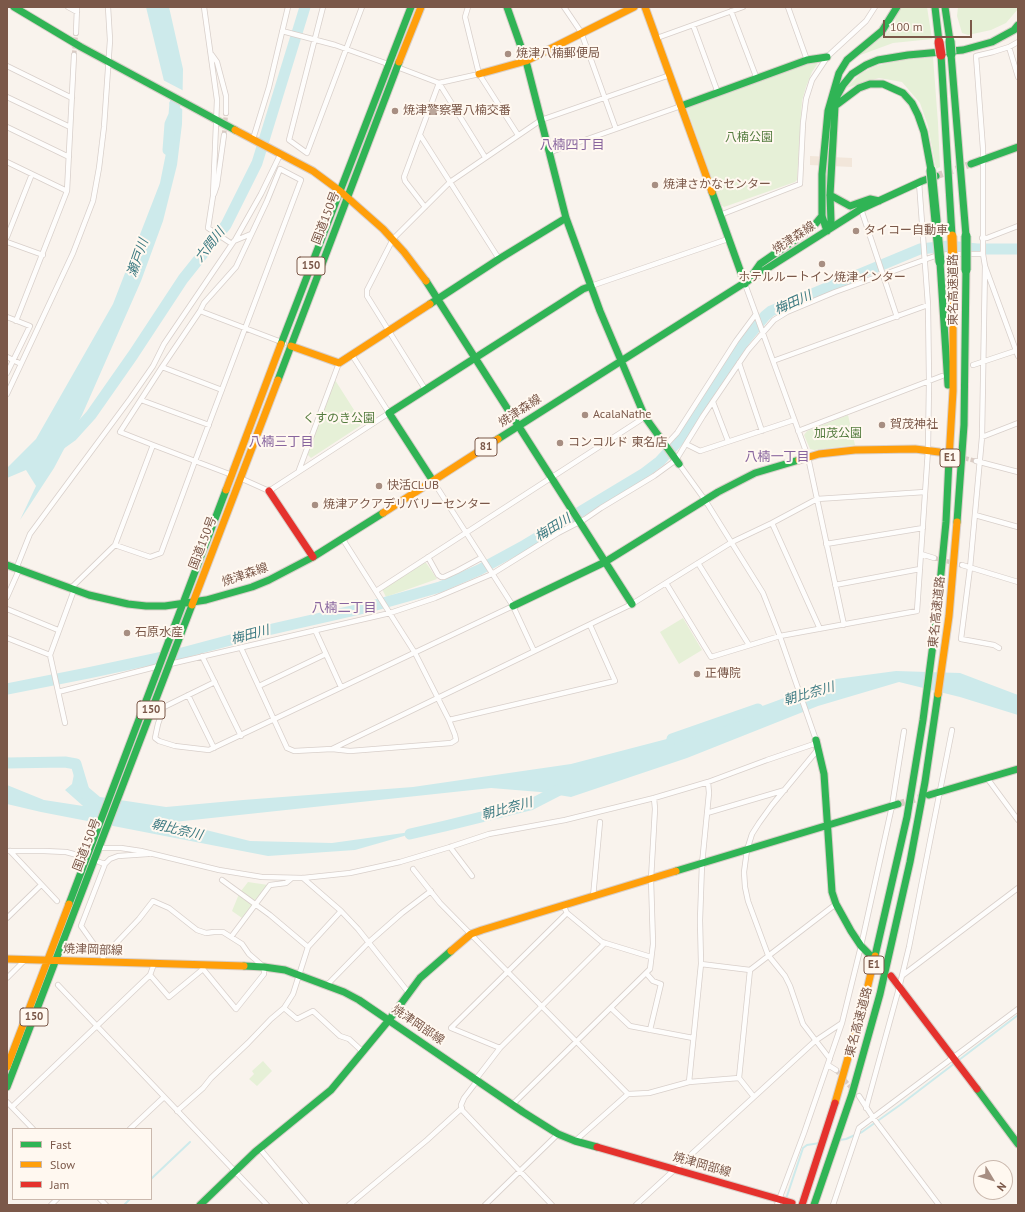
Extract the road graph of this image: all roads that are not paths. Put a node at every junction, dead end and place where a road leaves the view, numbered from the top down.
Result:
1 (14, 7) edge
2 (68, 7) edge
3 (108, 7) edge
4 (204, 7) edge
5 (288, 7) edge
6 (323, 7) edge
7 (362, 7) edge
8 (411, 7) edge
9 (421, 7) edge
10 (468, 7) edge
11 (508, 7) edge
12 (564, 7) edge
13 (634, 7) edge
14 (646, 7) edge
15 (743, 7) edge
16 (788, 7) edge
17 (875, 7) edge
18 (897, 7) edge
19 (935, 7) edge
20 (945, 7) edge
21 (950, 7) edge
22 (77, 9) edge
23 (731, 11) junction
24 (1018, 17) edge
25 (693, 25) junction
26 (1018, 25) edge
27 (283, 32) junction
28 (581, 32) junction
29 (76, 33) tunnel mouth
30 (657, 38) junction
31 (316, 40) junction
32 (950, 41) junction
33 (1018, 42) edge
34 (1009, 47) junction
35 (346, 48) junction
36 (211, 54) junction
37 (74, 55) tunnel mouth
38 (827, 57) junction
39 (807, 60) junction
40 (526, 61) junction
41 (109, 62) junction
42 (393, 65) junction
43 (7, 66) edge
44 (479, 74) junction
45 (670, 75) junction
46 (1018, 77) edge
47 (757, 79) junction
48 (439, 83) junction
49 (718, 93) junction
50 (7, 97) edge
51 (605, 97) junction
52 (831, 97) junction
53 (72, 98) junction
54 (681, 106) junction
55 (835, 106) junction
56 (226, 112) tunnel mouth
57 (215, 119) junction
58 (540, 120) junction
59 (7, 127) edge
60 (70, 127) junction
61 (616, 129) junction
62 (420, 134) junction
63 (518, 134) junction
64 (224, 135) tunnel mouth
65 (254, 139) junction
66 (1018, 148) edge
67 (280, 153) junction
68 (548, 153) junction
69 (69, 157) junction
70 (485, 158) junction
71 (982, 160) junction
72 (7, 162) edge
73 (971, 164) tunnel mouth
74 (934, 173) junction
75 (32, 174) junction
76 (450, 182) junction
77 (919, 182) junction
78 (67, 190) junction
79 (343, 194) junction
80 (830, 195) junction
81 (213, 196) junction
82 (878, 201) junction
83 (425, 207) junction
84 (861, 209) junction
85 (720, 215) junction
86 (822, 216) junction
87 (566, 218) junction
88 (1018, 226) edge
89 (828, 231) junction
90 (251, 234) junction
91 (7, 237) edge
92 (393, 239) junction
93 (728, 239) junction
94 (982, 241) junction
95 (7, 242) edge
96 (232, 243) junction
97 (43, 254) junction
98 (983, 254) junction
99 (925, 258) junction
100 (499, 259) junction
101 (985, 266) junction
102 (883, 273) junction
103 (746, 283) junction
104 (591, 286) junction
105 (438, 299) junction
106 (928, 305) junction
107 (200, 311) junction
108 (756, 315) junction
109 (7, 317) edge
110 (898, 317) junction
111 (16, 321) junction
112 (246, 328) junction
113 (389, 331) junction
114 (762, 332) junction
115 (286, 344) junction
116 (1017, 352) edge
117 (352, 355) junction
118 (7, 357) edge
119 (475, 357) junction
120 (13, 360) junction
121 (620, 361) junction
122 (773, 361) junction
123 (983, 362) junction
124 (339, 363) junction
125 (21, 364) junction
126 (739, 364) junction
127 (973, 365) dead end
128 (162, 367) junction
129 (7, 373) edge
130 (942, 376) dead end
131 (929, 381) junction
132 (425, 389) junction
133 (222, 390) junction
134 (7, 394) edge
135 (141, 400) junction
136 (713, 402) junction
137 (389, 413) junction
138 (645, 418) junction
139 (794, 420) junction
140 (1018, 423) edge
141 (209, 425) junction
142 (519, 426) junction
143 (762, 431) junction
144 (798, 431) junction
145 (951, 434) junction
146 (982, 437) junction
147 (728, 441) junction
148 (686, 444) junction
149 (153, 445) junction
150 (666, 446) junction
151 (928, 450) junction
152 (939, 452) tunnel mouth
153 (808, 457) junction
154 (195, 461) junction
155 (676, 461) junction
156 (978, 462) junction
157 (299, 471) junction
158 (1018, 472) edge
159 (236, 477) junction
160 (552, 478) junction
161 (432, 481) junction
162 (269, 491) junction
163 (925, 492) junction
164 (817, 499) junction
165 (705, 500) junction
166 (975, 515) junction
167 (579, 521) junction
168 (772, 523) junction
169 (1018, 527) edge
170 (922, 528) junction
171 (465, 532) junction
172 (342, 538) junction
173 (732, 542) junction
174 (826, 544) junction
175 (115, 545) junction
176 (921, 554) junction
177 (313, 557) junction
178 (428, 557) junction
179 (482, 558) junction
180 (934, 558) tunnel mouth
181 (605, 562) junction
182 (698, 564) junction
183 (962, 565) tunnel mouth
184 (12, 568) edge
185 (970, 568) junction
186 (920, 569) junction
187 (491, 572) junction
188 (1018, 582) edge
189 (666, 583) junction
190 (835, 585) junction
191 (72, 590) junction
192 (377, 593) junction
193 (7, 597) edge
194 (193, 602) junction
195 (183, 604) junction
196 (632, 604) junction
197 (512, 606) junction
198 (7, 609) edge
199 (389, 612) junction
200 (844, 624) junction
201 (590, 625) junction
202 (820, 629) junction
203 (58, 630) junction
204 (315, 630) junction
205 (780, 636) junction
206 (7, 638) edge
207 (749, 645) junction
208 (241, 648) junction
209 (999, 648) dead end
210 (534, 651) junction
211 (415, 653) junction
212 (326, 654) junction
213 (50, 655) junction
214 (202, 656) junction
215 (165, 663) junction
216 (215, 682) junction
217 (259, 686) junction
218 (342, 687) junction
219 (58, 692) junction
220 (188, 696) junction
221 (437, 698) junction
222 (274, 720) junction
223 (449, 720) junction
224 (65, 723) dead end
225 (952, 730) dead end
226 (904, 731) dead end
227 (241, 736) junction
228 (817, 744) junction
229 (214, 748) junction
230 (332, 749) junction
231 (1018, 769) edge
232 (987, 778) junction
233 (708, 782) junction
234 (785, 790) junction
235 (941, 792) junction
236 (929, 795) tunnel mouth
237 (654, 798) junction
238 (895, 805) junction
239 (707, 813) junction
240 (1018, 820) edge
241 (600, 822) dead end
242 (827, 826) junction
243 (98, 842) junction
244 (450, 847) junction
245 (747, 850) junction
246 (8, 851) edge
247 (152, 854) junction
248 (81, 856) dead end
249 (99, 862) dead end
250 (105, 864) junction
251 (702, 864) junction
252 (413, 869) dead end
253 (472, 876) dead end
254 (292, 878) junction
255 (304, 878) junction
256 (651, 879) junction
257 (222, 880) dead end
258 (41, 885) junction
259 (1018, 888) edge
260 (431, 891) junction
261 (593, 896) junction
262 (57, 901) dead end
263 (256, 904) junction
264 (836, 904) junction
265 (565, 909) junction
266 (341, 910) junction
267 (7, 918) edge
268 (471, 934) junction
269 (231, 937) junction
270 (369, 942) junction
271 (605, 943) junction
272 (861, 946) junction
273 (308, 947) junction
274 (868, 954) tunnel mouth
275 (768, 955) junction
276 (651, 957) junction
277 (7, 959) edge
278 (26, 959) junction
279 (103, 959) junction
280 (46, 960) junction
281 (56, 960) junction
282 (154, 964) junction
283 (701, 964) junction
284 (203, 967) junction
285 (264, 967) junction
286 (750, 970) junction
287 (508, 971) junction
288 (646, 973) junction
289 (150, 975) junction
290 (298, 975) junction
291 (902, 975) junction
292 (891, 976) tunnel mouth
293 (7, 978) edge
294 (58, 985) dead end
295 (327, 985) junction
296 (899, 988) junction
297 (408, 992) junction
298 (542, 1006) junction
299 (284, 1008) junction
300 (611, 1008) junction
301 (1018, 1009) edge
302 (389, 1020) junction
303 (842, 1023) junction
304 (97, 1026) junction
305 (650, 1030) junction
306 (693, 1038) junction
307 (815, 1041) junction
308 (577, 1042) junction
309 (500, 1048) junction
310 (362, 1051) junction
311 (830, 1060) junction
312 (956, 1062) junction
313 (828, 1065) junction
314 (7, 1067) edge
315 (836, 1070) tunnel mouth
316 (740, 1078) junction
317 (476, 1080) junction
318 (689, 1082) junction
319 (7, 1087) edge
320 (628, 1094) junction
321 (859, 1096) dead end
322 (164, 1097) junction
323 (754, 1097) junction
324 (7, 1102) edge
325 (512, 1105) junction
326 (12, 1108) junction
327 (462, 1108) junction
328 (866, 1108) junction
329 (177, 1111) junction
330 (874, 1119) junction
331 (32, 1128) edge
332 (131, 1128) edge
333 (558, 1134) junction
334 (575, 1141) junction
335 (1018, 1144) edge
336 (260, 1148) junction
337 (674, 1169) junction
338 (235, 1171) junction
339 (520, 1171) junction
340 (778, 1202) edge
341 (792, 1203) dead end
342 (200, 1205) edge
343 (267, 1205) edge
344 (307, 1205) edge
345 (349, 1205) edge
346 (484, 1205) edge
347 (552, 1205) edge
348 (636, 1205) edge
349 (802, 1205) edge
350 (814, 1205) edge
351 (833, 1205) edge
352 (939, 1205) edge

1 - 41 main road
2 - 22 street
3 - 41 street
4 - 36 street
5 - 27 street
6 - 31 street
7 - 35 street
8 - 42 main road, 国道150号 / 150
9 - 42 main road, 国道150号 / 150
10 - 44 street
11 - 40 main road
12 - 28 street
13 - 28 main road
14 - 30 main road
15 - 23 street
16 - 39 street
17 - 38 street
18 - 52 main road
19 - 145 main road, 東名高速道路 / E1, bridge
20 - 32 main road, 東名高速道路 / E1
21 - 32 main road
22 - 29 street
23 - 25 street
23 - 47 street
24 - 52 main road
25 - 30 street
25 - 49 street
26 - 55 main road
27 - 31 street
27 - 65 street
28 - 40 main road
28 - 51 street
30 - 45 main road
31 - 35 street
31 - 35 street
32 - 350 main road, 東名高速道路 / E1, bridge
33 - 34 street
34 - 46 street
34 - 71 street
35 - 42 street
36 - 56 street
36 - 57 street
37 - 53 street
38 - 39 main road
38 - 85 street
39 - 47 main road
40 - 44 main road
40 - 58 main road
41 - 57 main road
41 - 125 street
42 - 48 street
42 - 79 main road, 国道150号 / 150
43 - 53 street
44 - 48 street
44 - 63 street
45 - 51 street
45 - 54 main road
47 - 49 main road
48 - 62 street
48 - 70 street
49 - 54 main road
50 - 60 street
51 - 58 street
51 - 61 street
52 - 86 main road
53 - 60 street
54 - 61 street
54 - 85 main road
55 - 74 main road
55 - 80 main road
57 - 65 main road
57 - 81 street
58 - 63 street
58 - 68 main road
59 - 69 street
60 - 69 street
61 - 68 street
62 - 76 street
62 - 83 street
63 - 70 street
64 - 81 street
65 - 67 main road
66 - 71 main road
67 - 79 main road
67 - 96 street
68 - 87 main road
69 - 78 street
70 - 76 street
71 - 73 main road
71 - 94 street
72 - 75 street
74 - 77 main road, 焼津森線 / 81
74 - 145 main road, bridge
75 - 78 street
75 - 91 street
76 - 83 street
76 - 100 street
77 - 82 main road, 焼津森線 / 81
77 - 99 street
78 - 97 street
79 - 92 main road
79 - 115 main road, 国道150号 / 150
80 - 82 main road
80 - 89 main road
81 - 96 street
82 - 84 main road, 焼津森線 / 81
83 - 92 street
84 - 89 main road, 焼津森線 / 81
84 - 102 street
85 - 93 main road
86 - 89 main road
86 - 103 main road
87 - 100 main road
87 - 104 main road
88 - 94 street
89 - 103 main road, 焼津森線 / 81
90 - 96 street
90 - 107 street
90 - 112 street
92 - 105 main road
92 - 113 street
93 - 103 main road
93 - 104 street
94 - 98 street
95 - 97 street
96 - 184 street
97 - 111 street
98 - 99 street
98 - 101 street
99 - 102 street
99 - 106 street
100 - 105 main road
101 - 116 street
101 - 123 street
102 - 110 street
102 - 114 street
103 - 108 street
103 - 121 main road, 焼津森線 / 81
104 - 119 main road
104 - 121 main road
105 - 113 main road
105 - 119 main road
106 - 110 street
106 - 131 street
107 - 112 street
107 - 128 street
108 - 114 street
108 - 150 street
109 - 111 street
110 - 122 street
111 - 120 street
112 - 115 street
112 - 133 street
113 - 117 main road
113 - 132 street
114 - 122 street
114 - 126 street
115 - 124 main road
115 - 159 main road, 国道150号 / 150
116 - 123 street
117 - 124 main road
117 - 137 street
118 - 120 street
119 - 132 main road
119 - 142 main road
120 - 125 street
120 - 129 street
121 - 138 main road
121 - 142 main road, 焼津森線 / 81
122 - 139 street
123 - 127 street
123 - 146 street
124 - 157 street
125 - 134 street
126 - 136 street
126 - 143 street
128 - 133 street
128 - 135 street
130 - 131 street
131 - 144 street
131 - 151 street
132 - 137 main road
133 - 141 street
135 - 141 street
135 - 149 street
136 - 147 street
136 - 148 street
137 - 157 street
137 - 161 main road
138 - 150 main road
138 - 160 street
139 - 143 street
139 - 144 street
140 - 146 street
141 - 154 street
142 - 160 main road
142 - 161 main road, 焼津森線 / 81
143 - 147 street
144 - 153 street
145 - 349 main road, 東名高速道路 / E1
146 - 156 street
147 - 148 street
148 - 155 street
149 - 154 street
149 - 175 street
150 - 155 main road
151 - 152 main road
151 - 153 main road
151 - 163 street
153 - 164 street
153 - 165 main road
154 - 159 street
154 - 175 street
155 - 165 street
155 - 167 street
156 - 158 street
156 - 166 street
157 - 162 street
159 - 162 street
159 - 194 main road, 国道150号 / 150
159 - 195 main road, 国道150号 / 150
160 - 167 main road
160 - 171 street
161 - 171 street
161 - 172 main road, 焼津森線 / 81
162 - 177 main road
163 - 164 street
163 - 170 street
164 - 168 street
164 - 174 street
165 - 173 street
165 - 181 main road
166 - 169 street
166 - 185 street
167 - 181 main road
167 - 187 street
168 - 173 street
168 - 202 street
170 - 174 street
170 - 176 street
171 - 178 street
171 - 179 street
172 - 177 main road, 焼津森線 / 81
172 - 192 street
173 - 182 street
173 - 205 street
174 - 190 street
175 - 191 street
176 - 180 street
176 - 186 street
177 - 194 main road, 焼津森線 / 81
178 - 179 street
178 - 192 street
179 - 187 street
181 - 196 main road
181 - 197 main road
182 - 189 street
182 - 207 street
183 - 185 street
184 - 191 main road, 焼津森線 / 81
184 - 193 street
185 - 188 street
185 - 209 street
186 - 190 street
186 - 200 street
187 - 197 street
187 - 199 street
189 - 196 street
189 - 207 street
190 - 200 street
191 - 195 main road, 焼津森線 / 81
191 - 203 street
192 - 199 street
194 - 195 main road, 焼津森線 / 81
194 - 215 main road, 国道150号 / 150
195 - 215 main road, 国道150号 / 150
196 - 201 street
197 - 210 street
197 - 211 street
198 - 203 street
199 - 204 street
199 - 211 street
200 - 202 street
201 - 210 street
201 - 223 street
202 - 205 street
203 - 213 street
204 - 208 street
204 - 212 street
205 - 207 street
205 - 228 street
206 - 213 street
208 - 214 street
208 - 217 street
210 - 221 street
211 - 218 street
211 - 221 street
212 - 217 street
212 - 218 street
213 - 219 street
214 - 215 street
214 - 216 street
215 - 219 street
215 - 243 main road, 国道150号 / 150
216 - 220 street
216 - 227 street
217 - 222 street
218 - 222 street
219 - 224 street
220 - 229 street
220 - 229 street
221 - 223 street
221 - 230 street
222 - 227 street
222 - 230 street
223 - 230 street
225 - 235 street
226 - 238 street
227 - 229 street
228 - 233 street
228 - 234 street
228 - 242 main road
231 - 232 main road
232 - 235 main road
232 - 240 street
233 - 237 street
233 - 239 street
234 - 239 street
234 - 245 street
235 - 236 main road
235 - 291 street
237 - 244 street
237 - 256 street
238 - 242 main road
238 - 272 street
239 - 251 street
241 - 261 street
242 - 245 main road
242 - 264 main road
243 - 247 street
243 - 280 main road, 国道150号 / 150
243 - 281 main road, 国道150号 / 150
244 - 253 street
244 - 255 street
245 - 251 main road
245 - 275 street
246 - 248 street
246 - 258 street
247 - 250 street
247 - 254 street
249 - 250 street
250 - 279 street
251 - 256 main road
251 - 283 street
252 - 260 street
254 - 255 street
254 - 263 street
255 - 266 street
256 - 261 main road
256 - 276 street
257 - 263 street
258 - 262 street
258 - 267 street
259 - 291 street
260 - 268 street
260 - 270 street
261 - 265 main road
263 - 269 street
263 - 273 street
264 - 272 main road
264 - 275 street
265 - 268 main road
265 - 271 street
265 - 287 street
266 - 270 street
266 - 273 street
268 - 287 street
268 - 297 main road
269 - 279 street
269 - 285 street
270 - 295 street
270 - 297 street
271 - 276 street
271 - 298 street
272 - 274 main road
272 - 303 street
273 - 290 street
275 - 286 street
275 - 307 street
276 - 288 street
277 - 278 main road, 焼津岡部線
278 - 280 main road, 焼津岡部線
278 - 293 street
279 - 281 main road, 焼津岡部線
279 - 282 main road, 焼津岡部線
280 - 281 main road, 焼津岡部線
280 - 314 main road, 国道150号 / 150
281 - 319 main road, 国道150号 / 150
282 - 284 main road, 焼津岡部線
282 - 289 street
283 - 286 street
283 - 306 street
284 - 285 main road, 焼津岡部線
284 - 285 street
284 - 289 street
285 - 290 main road, 焼津岡部線
286 - 316 street
287 - 298 street
287 - 309 street
288 - 300 street
288 - 305 street
289 - 304 street
290 - 295 main road, 焼津岡部線
290 - 299 street
291 - 296 street
292 - 296 main road
294 - 304 street
295 - 302 main road, 焼津岡部線
296 - 312 main road
296 - 328 street
297 - 302 main road
298 - 308 street
298 - 309 street
299 - 310 street
299 - 329 street
300 - 305 street
300 - 308 street
301 - 312 street
302 - 310 main road
302 - 317 main road, 焼津岡部線
303 - 307 street
303 - 311 street
304 - 322 street
304 - 326 street
305 - 306 street
306 - 318 street
307 - 311 street
307 - 323 street
308 - 320 street
308 - 325 street
309 - 317 street
310 - 336 main road
311 - 313 street
312 - 330 street
312 - 335 main road
313 - 315 street
313 - 340 street
316 - 318 street
316 - 323 street
317 - 325 main road, 焼津岡部線
317 - 327 street
318 - 320 street
320 - 334 street
321 - 328 street
322 - 329 street
322 - 332 street
323 - 337 street
324 - 326 street
325 - 333 main road, 焼津岡部線
326 - 331 street
327 - 339 street
327 - 345 street
328 - 330 street
329 - 338 street
330 - 351 street
330 - 352 street
333 - 334 main road, 焼津岡部線
333 - 339 street
334 - 337 main road, 焼津岡部線
336 - 338 main road
336 - 344 street
337 - 340 main road, 焼津岡部線
337 - 348 street
338 - 342 main road
338 - 343 street
339 - 346 street
339 - 347 street
340 - 341 main road, 焼津岡部線

